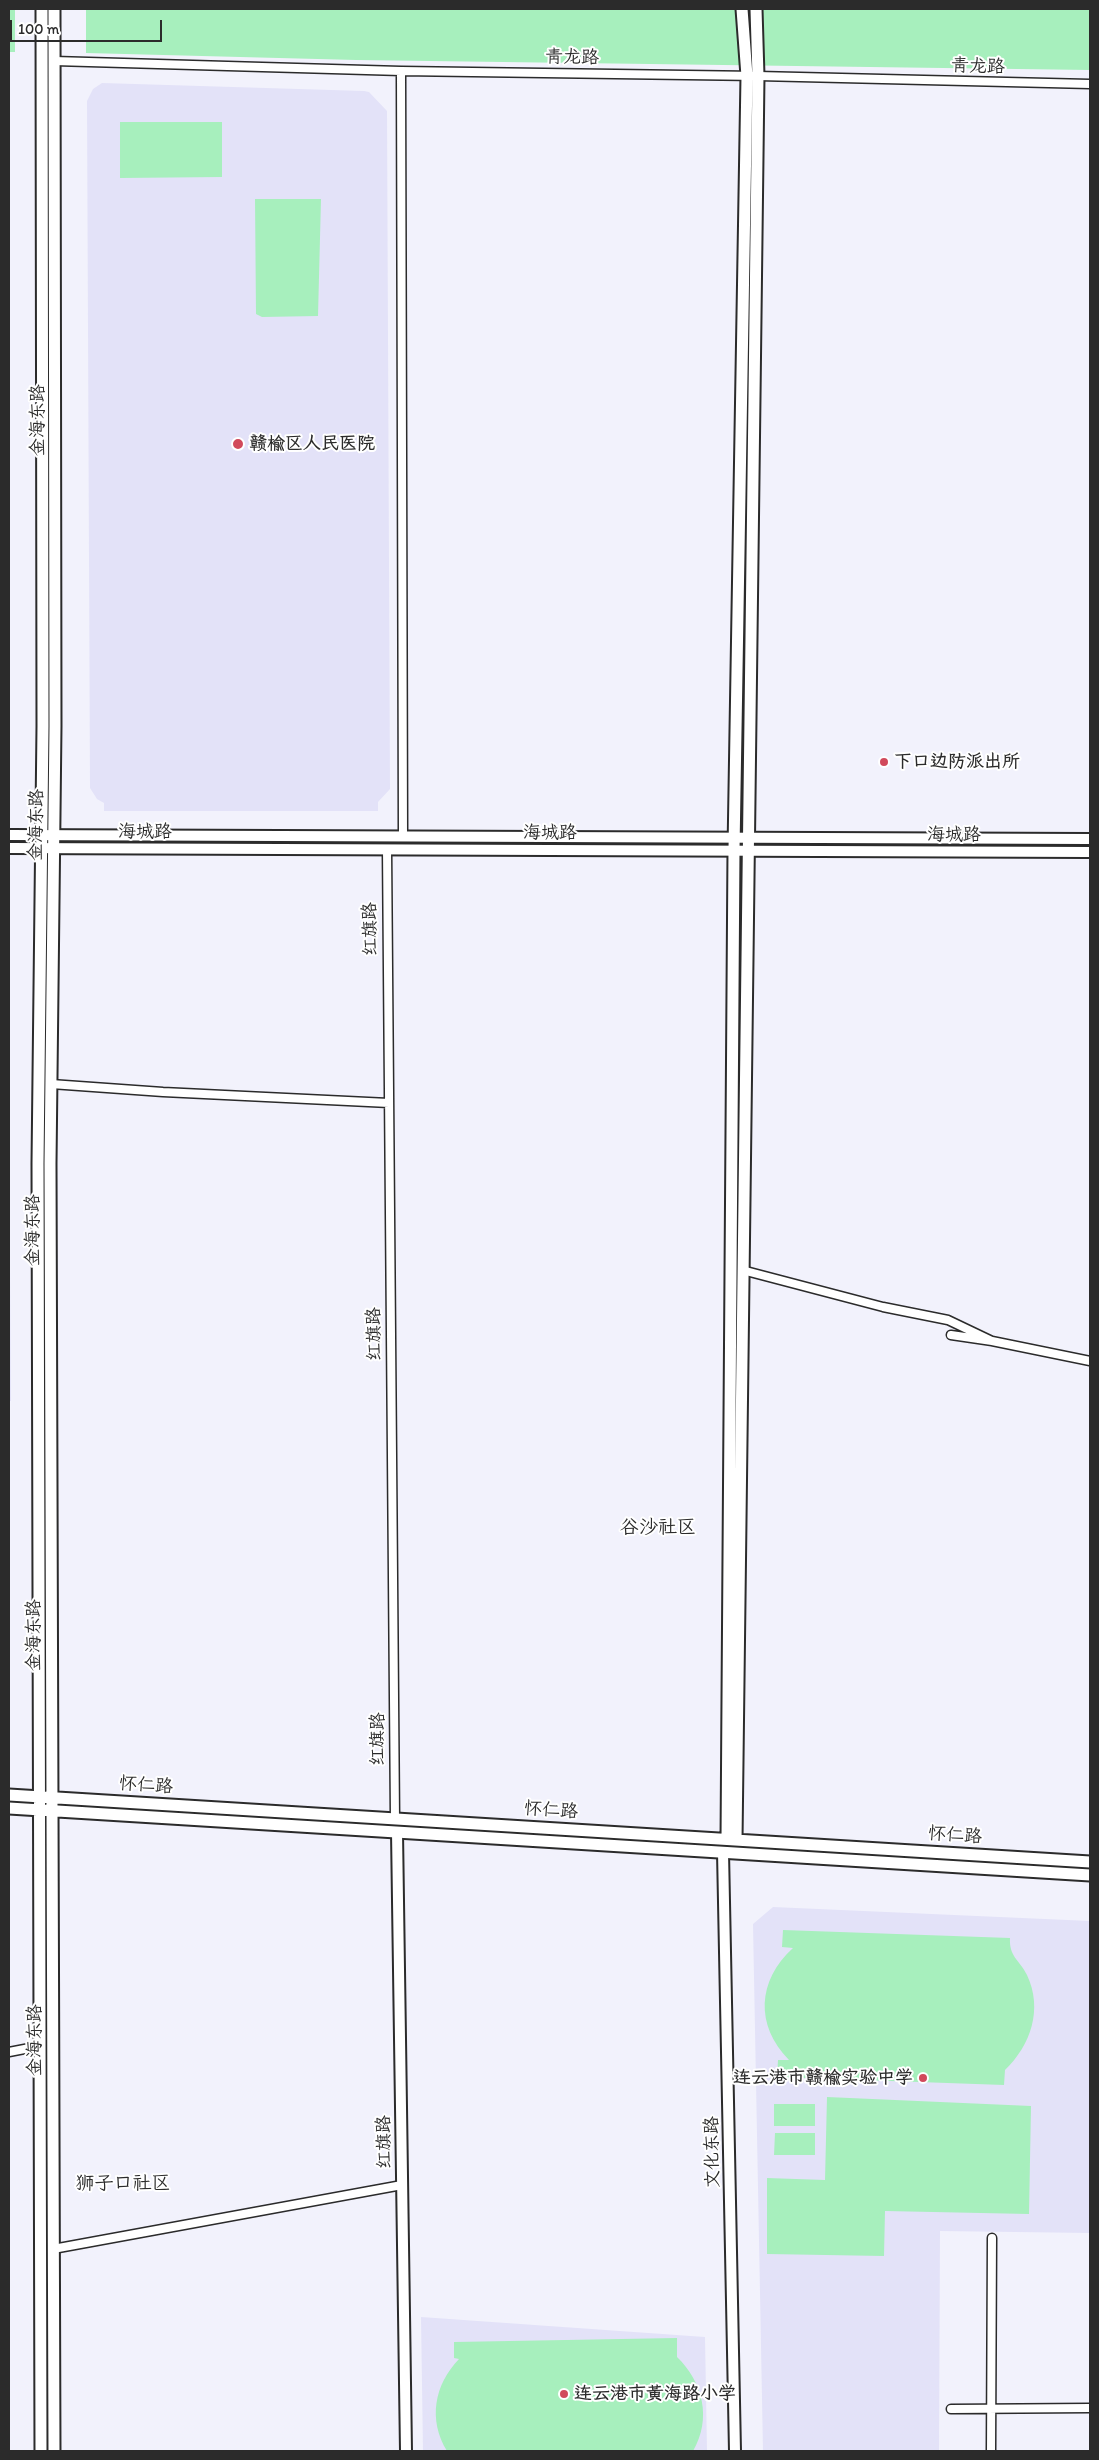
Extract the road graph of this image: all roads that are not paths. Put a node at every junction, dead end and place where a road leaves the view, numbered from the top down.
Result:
1 (42, 9) edge
2 (54, 9) edge
3 (742, 9) edge
4 (756, 9) edge
5 (54, 60) junction
6 (401, 71) junction
7 (753, 76) junction
8 (1090, 84) edge
9 (9, 835) edge
10 (42, 835) junction
11 (54, 835) junction
12 (402, 836) junction
13 (735, 837) junction
14 (748, 837) junction
15 (1090, 838) edge
16 (9, 848) edge
17 (42, 848) junction
18 (54, 848) junction
19 (387, 849) junction
20 (734, 849) junction
21 (747, 851) junction
22 (1090, 852) edge
23 (51, 1084) junction
24 (389, 1103) junction
25 (742, 1270) junction
26 (951, 1335) dead end
27 (992, 1341) junction
28 (1090, 1361) edge
29 (9, 1795) edge
30 (40, 1797) junction
31 (52, 1798) junction
32 (9, 1808) edge
33 (40, 1810) junction
34 (52, 1811) junction
35 (395, 1819) junction
36 (397, 1832) junction
37 (732, 1840) junction
38 (723, 1852) junction
39 (1090, 1862) edge
40 (1090, 1875) edge
41 (40, 2046) junction
42 (9, 2052) edge
43 (402, 2185) junction
44 (992, 2238) dead end
45 (53, 2249) junction
46 (1090, 2408) edge
47 (951, 2409) dead end
48 (992, 2409) junction
49 (41, 2451) edge
50 (54, 2451) edge
51 (406, 2451) edge
52 (735, 2451) edge
53 (991, 2451) edge

1 - 10 main road, 金海东路
2 - 5 main road, 金海东路
3 - 7 main road
4 - 7 main road
5 - 6 street, 青龙路
5 - 11 main road, 金海东路
6 - 7 street, 青龙路
6 - 12 street
7 - 8 street, 青龙路
7 - 13 main road
7 - 14 main road
9 - 10 street, 海城路
10 - 11 street, 海城路
10 - 17 main road, 金海东路
11 - 12 street, 海城路
11 - 18 main road, 金海东路
12 - 13 street, 海城路
13 - 14 street, 海城路
13 - 20 main road
14 - 15 street, 海城路
14 - 21 main road
16 - 17 street, 海城路
17 - 18 street, 海城路
17 - 30 main road, 金海东路
18 - 19 street, 海城路
18 - 23 main road, 金海东路
19 - 20 street, 海城路
19 - 24 street, 红旗路
20 - 21 street, 海城路
20 - 37 main road
21 - 22 street, 海城路
21 - 25 main road
23 - 24 street
23 - 31 main road, 金海东路
24 - 35 street, 红旗路
25 - 27 street
25 - 37 main road
26 - 27 street
27 - 28 street
29 - 30 main road, 怀仁路
30 - 31 main road, 怀仁路
30 - 33 main road, 金海东路
31 - 34 main road, 金海东路
31 - 35 main road, 怀仁路
32 - 33 main road, 怀仁路
33 - 34 main road, 怀仁路
33 - 41 main road, 金海东路
34 - 36 main road, 怀仁路
34 - 45 main road, 金海东路
35 - 37 main road, 怀仁路
36 - 38 main road, 怀仁路
36 - 43 street, 红旗路
37 - 39 main road, 怀仁路
38 - 40 main road, 怀仁路
38 - 52 street, 文化东路
41 - 42 street
41 - 49 main road, 金海东路
43 - 45 street
43 - 51 street, 红旗路
44 - 48 street
45 - 50 main road, 金海东路
46 - 48 street
47 - 48 street
48 - 53 street

